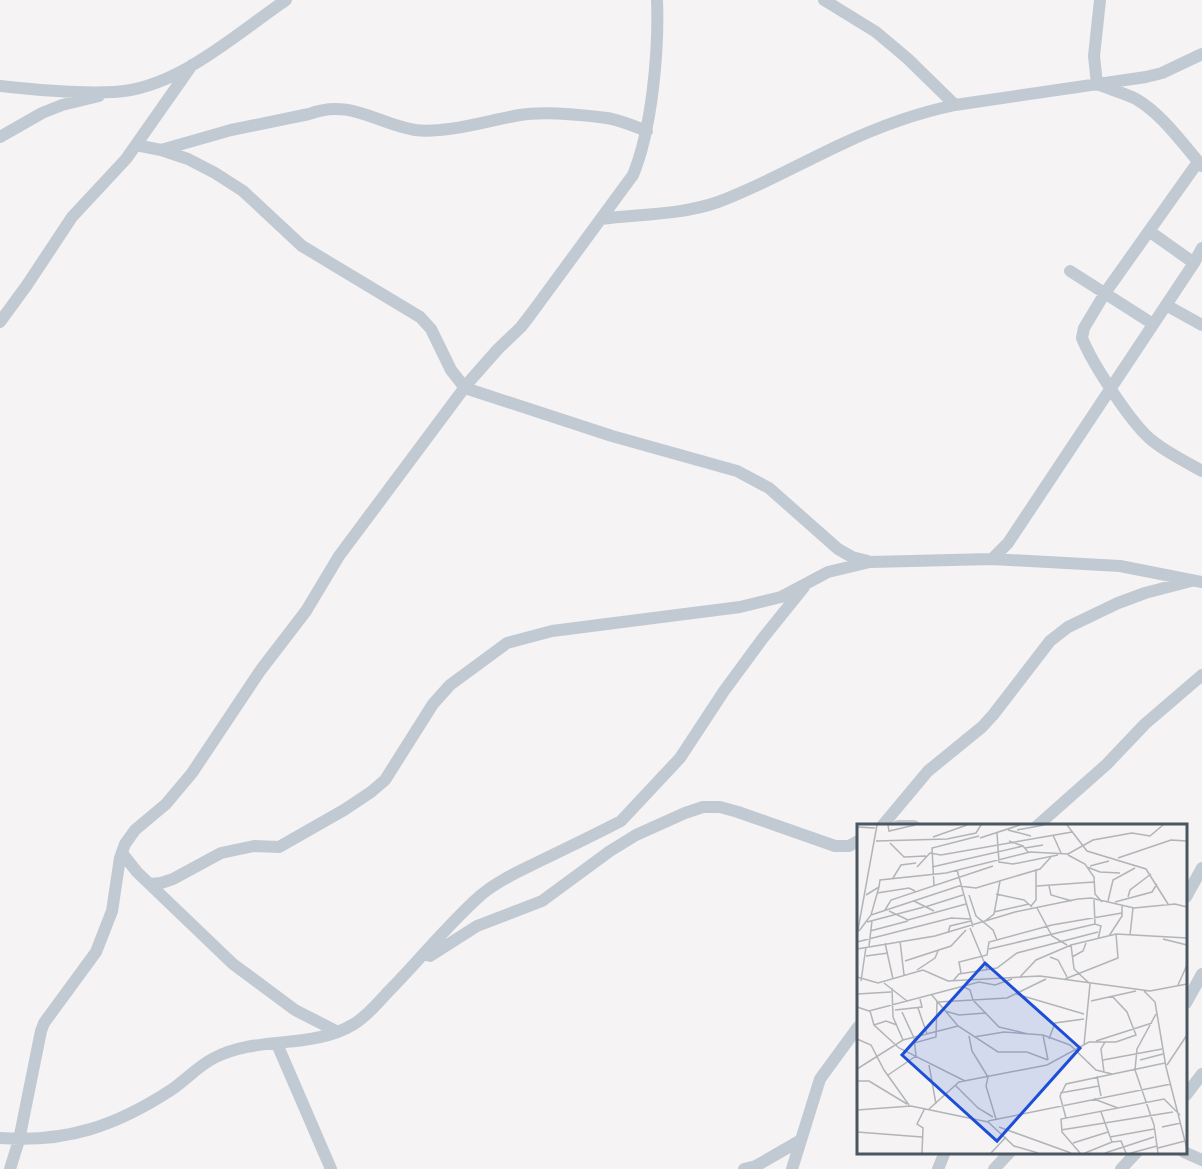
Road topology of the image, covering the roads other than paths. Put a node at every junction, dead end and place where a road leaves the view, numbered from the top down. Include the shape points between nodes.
1 (285, 0) edge
2 (657, 0) edge
3 (824, 0) edge
4 (1100, 0) edge
5 (1202, 54) edge
6 (192, 65) junction
7 (1097, 84) junction
8 (0, 86) edge
9 (115, 92) junction
10 (955, 105) junction
11 (647, 130) junction
12 (0, 137) edge
13 (136, 145) junction
14 (161, 150) junction
15 (1200, 164) edge
16 (601, 219) junction
17 (1149, 231) junction
18 (1202, 248) edge
19 (1194, 263) junction
20 (1070, 272) dead end
21 (1105, 293) junction
22 (1166, 305) junction
23 (0, 322) edge
24 (1153, 324) junction
25 (1202, 326) edge
26 (465, 388) junction
27 (1111, 388) junction
28 (1202, 471) edge
29 (992, 558) junction
30 (870, 562) junction
31 (810, 580) junction
32 (1199, 581) edge
33 (1202, 675) edge
34 (883, 824) edge
35 (1038, 824) edge
36 (857, 842) edge
37 (122, 853) junction
38 (1202, 867) edge
39 (1187, 872) edge
40 (150, 884) junction
41 (1187, 893) edge
42 (414, 967) junction
43 (1202, 974) edge
44 (1187, 1000) edge
45 (857, 1028) edge
46 (338, 1032) junction
47 (277, 1044) junction
48 (1202, 1074) edge
49 (1187, 1093) edge
50 (0, 1138) edge
51 (20, 1140) junction
52 (801, 1140) junction
53 (1187, 1153) edge
54 (944, 1154) edge
55 (1008, 1154) edge
56 (1135, 1154) edge
57 (1202, 1160) edge
58 (995, 1168) edge
59 (10, 1169) edge
60 (330, 1169) edge
61 (744, 1169) edge
62 (792, 1169) edge
63 (938, 1169) edge
64 (1121, 1169) edge

1 - 6 street
2 - 11 street
3 - 10 street via 876,32
4 - 7 street via 1094,56
5 - 7 street via 1162,73
6 - 9 street via 149,84
6 - 13 street
7 - 10 street
7 - 15 street via 1136,99 1160,118
8 - 9 street
9 - 12 street via 62,105
10 - 16 street via 930,110 844,143 717,202 657,214
11 - 14 street via 609,119 534,114 450,129 417,130 342,109 319,110
11 - 16 street via 633,175
13 - 14 street
13 - 23 street via 114,174 81,205
14 - 26 street via 188,159 243,191 302,246 420,317 431,328 451,370
15 - 17 street
16 - 26 street via 526,321
17 - 19 street
17 - 21 street
18 - 19 street
19 - 22 street
20 - 21 street
21 - 24 street
21 - 27 street via 1083,328 1082,338
22 - 24 street
22 - 25 street
24 - 27 street
26 - 30 street via 612,436 737,471 769,488 838,549
26 - 37 street via 339,556 192,773 171,799 135,830
27 - 28 street via 1152,441
27 - 29 street via 1008,543
29 - 30 street
29 - 32 street via 1119,566
30 - 31 street
31 - 40 street via 782,597 740,608 552,631 507,643 450,685 433,704 385,780 371,792 279,847 254,846 221,853 173,879
31 - 42 street via 724,691 680,758 633,810 621,821 502,880 465,910
32 - 34 street via 1118,603 1050,640 993,715 928,771
33 - 35 street
36 - 42 street via 835,846 738,812 703,807 636,835 542,901 477,926
37 - 40 street
37 - 51 street via 112,910 96,952 41,1031
38 - 39 street
38 - 41 street
40 - 46 street via 264,989
42 - 46 street via 367,1014
43 - 44 street
45 - 52 street via 820,1079
46 - 47 street
47 - 51 street via 218,1056 172,1090 111,1123 54,1138
47 - 60 street
48 - 49 street
50 - 51 street
51 - 59 street
52 - 61 street
52 - 62 street
53 - 57 street
54 - 63 street
55 - 58 street
56 - 64 street

